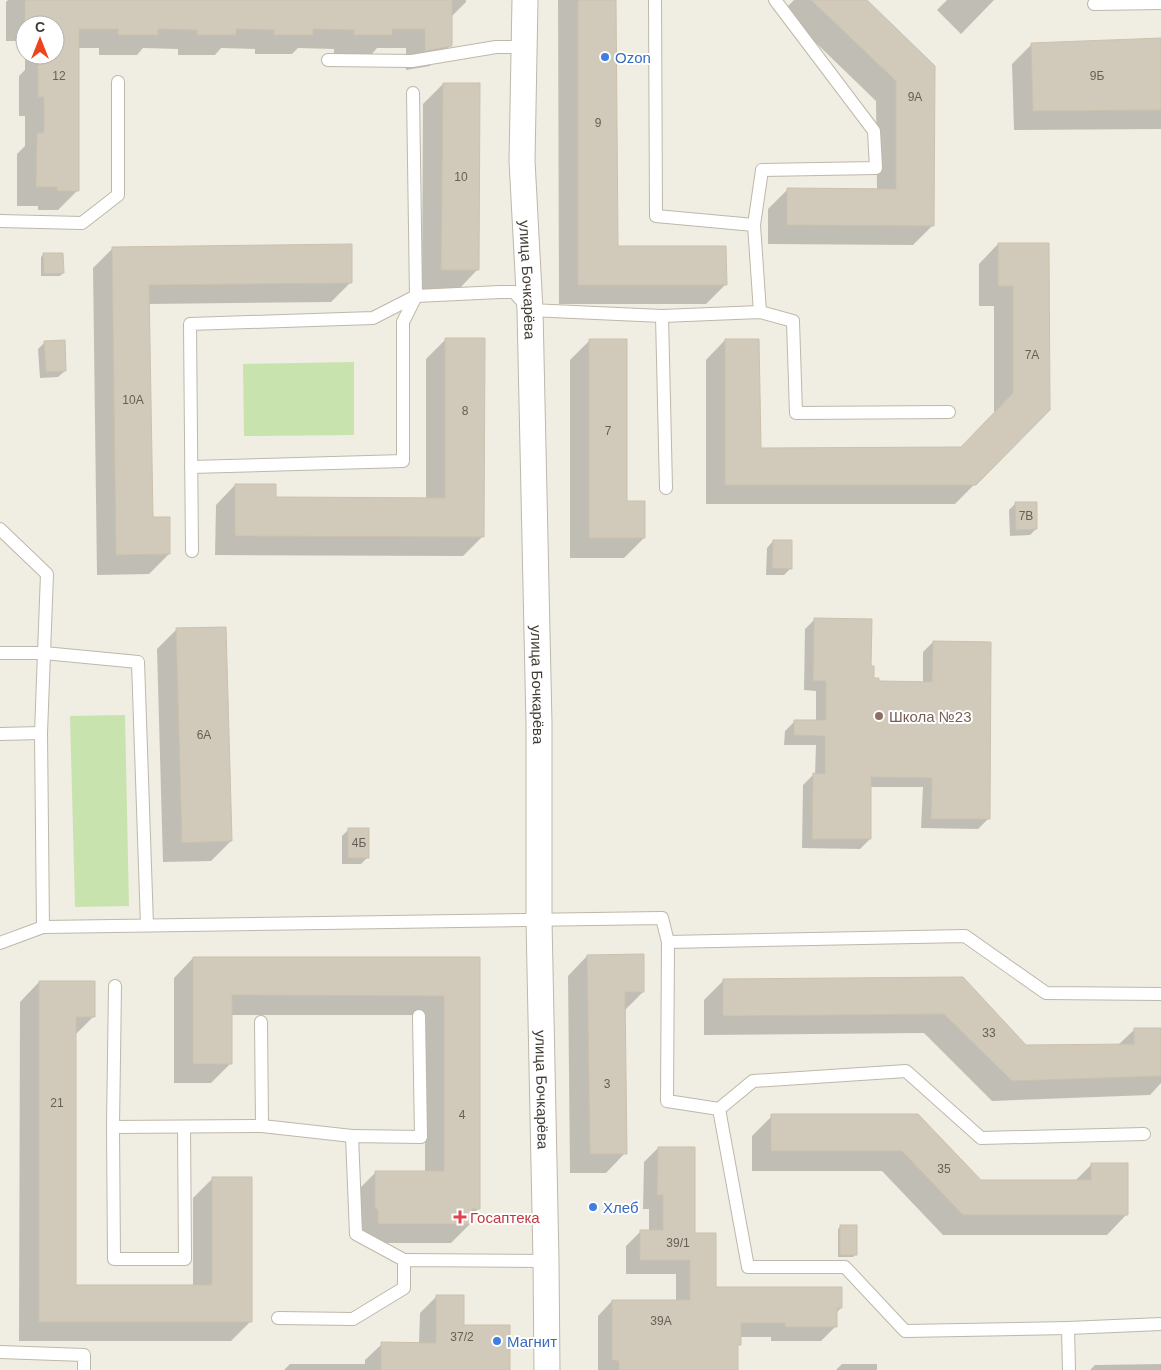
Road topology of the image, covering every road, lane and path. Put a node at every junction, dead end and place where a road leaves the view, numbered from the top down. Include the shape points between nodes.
1 (525, 0) edge
2 (655, 0) edge
3 (775, 0) edge
4 (1161, 3) edge
5 (1094, 4) dead end
6 (525, 47) junction
7 (328, 60) dead end
8 (118, 82) dead end
9 (413, 93) dead end
10 (0, 221) edge
11 (754, 225) junction
12 (416, 296) junction
13 (530, 310) junction
14 (760, 312) junction
15 (662, 316) junction
16 (949, 412) dead end
17 (191, 467) junction
18 (666, 488) dead end
19 (0, 529) edge
20 (192, 551) dead end
21 (0, 653) edge
22 (44, 653) junction
23 (41, 733) junction
24 (0, 734) edge
25 (540, 920) junction
26 (147, 924) junction
27 (43, 927) junction
28 (668, 942) junction
29 (0, 944) edge
30 (115, 986) dead end
31 (1161, 994) edge
32 (419, 1016) dead end
33 (261, 1022) dead end
34 (719, 1109) junction
35 (262, 1126) junction
36 (113, 1128) junction
37 (184, 1128) junction
38 (1144, 1134) dead end
39 (352, 1136) junction
40 (404, 1260) junction
41 (546, 1261) junction
42 (278, 1318) dead end
43 (1161, 1324) edge
44 (1068, 1328) junction
45 (0, 1352) edge
46 (84, 1370) edge
47 (547, 1370) edge
48 (1069, 1370) edge

1 - 6 street, улица Бочкарёва
2 - 11 lane via 656,216
3 - 11 lane via 874,131 876,168 762,170
4 - 5 lane
6 - 7 lane via 496,47 412,61
6 - 13 street, улица Бочкарёва via 522,161
8 - 10 lane via 118,195 82,223
9 - 12 lane
11 - 14 lane
12 - 13 lane via 514,292
12 - 17 lane via 373,318 190,324
12 - 17 lane via 402,322 403,461
13 - 15 lane
13 - 25 street, улица Бочкарёва
14 - 15 lane
14 - 16 lane via 793,321 796,412
15 - 18 lane
17 - 20 lane
19 - 22 lane via 47,574
21 - 22 lane
22 - 23 lane
22 - 26 lane via 138,662
23 - 24 lane
23 - 27 lane
25 - 26 lane
25 - 28 lane via 662,918
25 - 41 street, улица Бочкарёва
26 - 27 lane
27 - 29 lane
28 - 31 lane via 964,936 1046,993
28 - 34 lane via 667,1101
30 - 36 lane
32 - 39 lane via 421,1137
33 - 35 lane
34 - 38 lane via 753,1081 906,1071 981,1138
34 - 44 lane via 748,1267 845,1267 905,1331
35 - 37 lane
35 - 39 lane
36 - 37 lane
36 - 37 lane via 114,1259 185,1259
39 - 40 lane via 356,1234
40 - 41 lane
40 - 42 lane via 404,1288 353,1319
41 - 47 street, улица Бочкарёва
43 - 44 lane
44 - 48 lane
45 - 46 lane via 84,1355

